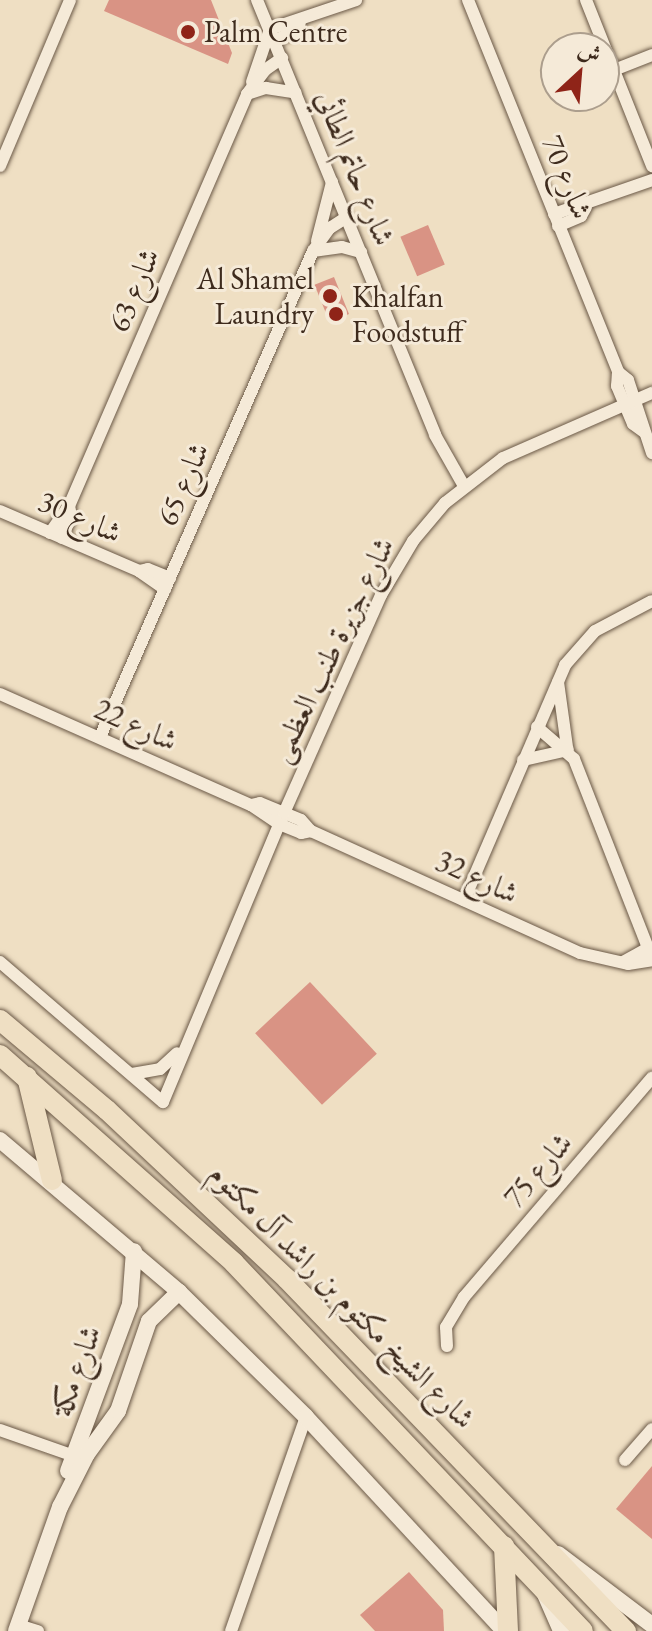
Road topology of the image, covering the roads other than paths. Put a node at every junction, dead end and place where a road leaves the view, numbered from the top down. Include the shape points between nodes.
1 (70, 0) edge
2 (257, 0) edge
3 (356, 0) edge
4 (468, 0) edge
5 (586, 0) edge
6 (599, 32) edge
7 (272, 35) junction
8 (652, 55) edge
9 (282, 58) junction
10 (620, 68) edge
11 (620, 85) edge
12 (249, 90) junction
13 (296, 93) junction
14 (0, 166) edge
15 (652, 166) edge
16 (652, 180) edge
17 (332, 182) junction
18 (347, 217) junction
19 (556, 220) junction
20 (315, 248) junction
21 (361, 252) junction
22 (652, 393) edge
23 (630, 402) junction
24 (652, 453) edge
25 (464, 486) junction
26 (0, 511) edge
27 (56, 535) junction
28 (167, 583) junction
29 (649, 604) edge
30 (558, 679) junction
31 (0, 694) edge
32 (537, 727) junction
33 (100, 737) junction
34 (568, 750) junction
35 (523, 760) junction
36 (281, 818) junction
37 (464, 900) junction
38 (651, 955) edge
39 (0, 962) edge
40 (0, 1020) edge
41 (184, 1044) junction
42 (0, 1055) edge
43 (132, 1074) junction
44 (27, 1077) junction
45 (652, 1078) edge
46 (0, 1140) edge
47 (52, 1180) junction
48 (134, 1251) junction
49 (179, 1292) junction
50 (447, 1346) dead end
51 (306, 1417) junction
52 (652, 1429) edge
53 (0, 1430) edge
54 (79, 1458) junction
55 (625, 1460) dead end
56 (504, 1546) junction
57 (551, 1550) junction
58 (543, 1587) junction
59 (652, 1625) edge
60 (233, 1626) edge
61 (17, 1628) edge
62 (38, 1631) edge
63 (245, 1631) edge
64 (506, 1631) edge
65 (561, 1631) edge
66 (583, 1631) edge
67 (626, 1631) edge

1 - 14 street
2 - 7 street, شارع حاتم الطائي
3 - 7 street
4 - 19 street, شارع 70
5 - 6 street
7 - 9 street, شارع حاتم الطائي
7 - 12 street, شارع 63
8 - 10 street
9 - 12 street, شارع 63
9 - 13 street, شارع حاتم الطائي
11 - 15 street
12 - 13 street
12 - 27 street, شارع 63
13 - 17 street, شارع حاتم الطائي
16 - 19 street
17 - 18 street, شارع حاتم الطائي
17 - 20 street, شارع 65
18 - 20 street, شارع 65
18 - 21 street, شارع حاتم الطائي
19 - 23 street, شارع 70
20 - 21 street
20 - 28 street, شارع 65
21 - 25 street, شارع حاتم الطائي via 435,435
22 - 23 street, شارع جزيرة طنب العظمى
23 - 24 street, شارع 70 via 633,424 644,432
23 - 25 street, شارع جزيرة طنب العظمى via 527,445
25 - 36 street, شارع جزيرة طنب العظمى via 428,521 391,576
26 - 27 street, شارع 30
27 - 28 street, شارع 30 via 139,571 148,569
28 - 33 street, شارع 65
29 - 30 street via 595,631
30 - 32 street
30 - 34 street
31 - 33 street, شارع 22
32 - 34 street
32 - 35 street
33 - 36 street, شارع 22
34 - 35 street
34 - 38 street
35 - 37 street
36 - 37 street, شارع 32 via 301,833 311,831
36 - 41 street, شارع جزيرة طنب العظمى
37 - 38 street, شارع 32 via 580,953 623,962
39 - 43 street
40 - 57 main road, شارع الشيخ مكتوم بن راشد آل مكتوم via 193,1187
41 - 43 street, شارع جزيرة طنب العظمى via 160,1069
41 - 43 street, شارع جزيرة طنب العظمى via 163,1102
42 - 44 main road, شارع الشيخ مكتوم بن راشد آل مكتوم
44 - 47 main road
44 - 56 main road, شارع الشيخ مكتوم بن راشد آل مكتوم via 234,1263
45 - 50 street, شارع 75 via 464,1297 446,1327
46 - 47 street
47 - 48 street
48 - 49 street
48 - 54 street, شارع مكة via 130,1304
49 - 51 street
49 - 54 street, شارع مكة via 149,1321 118,1411
51 - 60 street
51 - 64 street
52 - 55 street
53 - 54 street
54 - 61 street, شارع مكة
56 - 58 main road, شارع الشيخ مكتوم بن راشد آل مكتوم
56 - 64 main road
57 - 59 street via 609,1588
57 - 67 main road, شارع الشيخ مكتوم بن راشد آل مكتوم
58 - 65 street
58 - 66 main road, شارع الشيخ مكتوم بن راشد آل مكتوم
60 - 63 street
61 - 62 street

